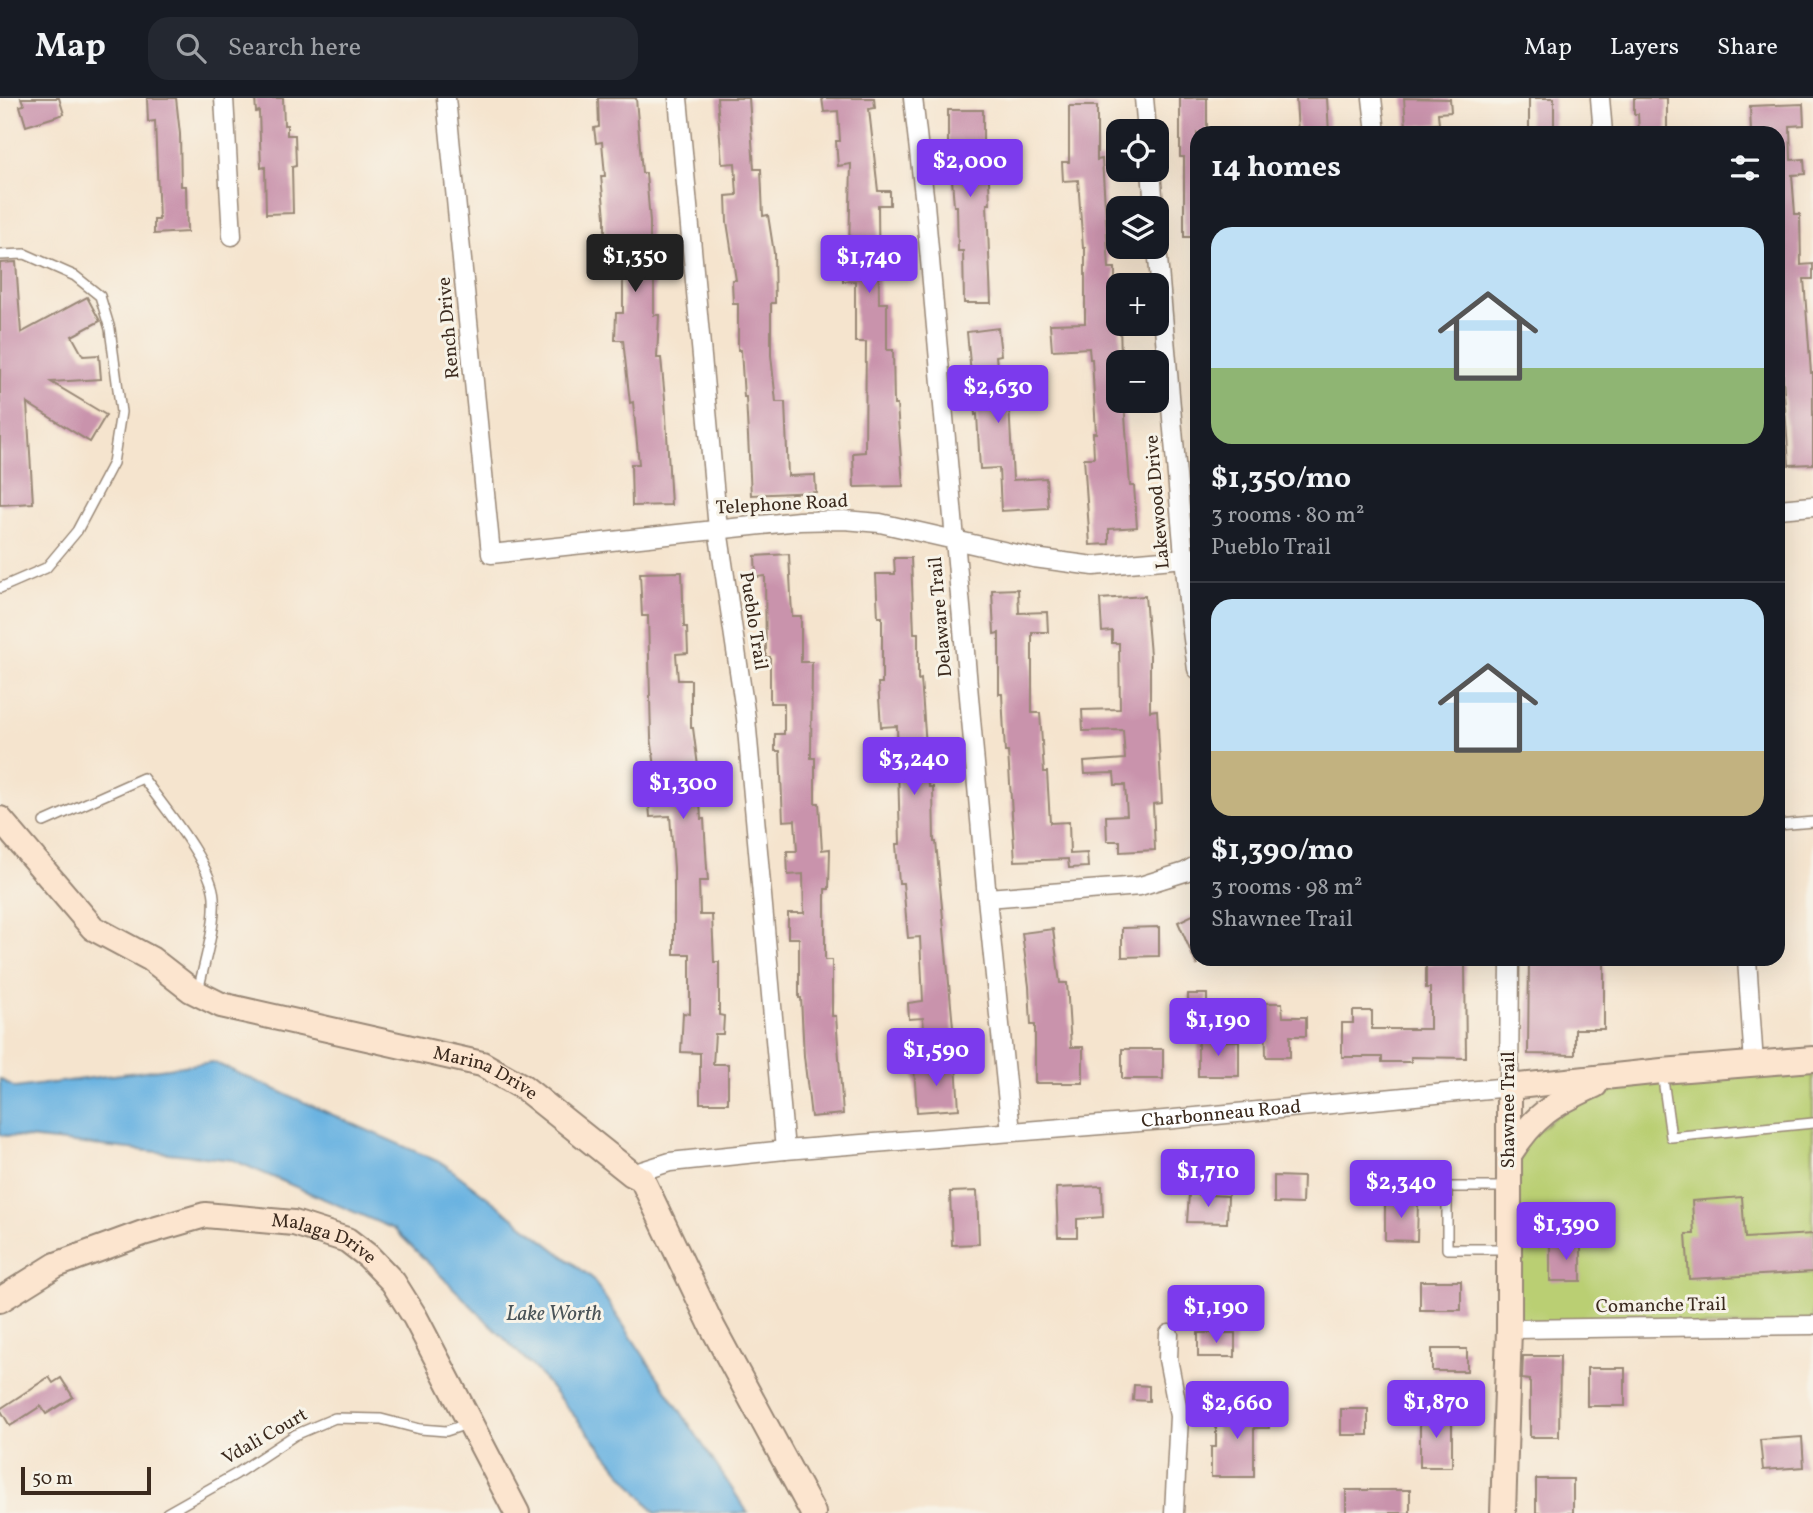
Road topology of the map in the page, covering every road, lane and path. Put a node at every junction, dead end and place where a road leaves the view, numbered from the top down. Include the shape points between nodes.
1 (224, 98) edge
2 (446, 98) edge
3 (678, 98) edge
4 (913, 98) edge
5 (1144, 98) edge
6 (1372, 98) edge
7 (1600, 98) edge
8 (1146, 119) edge
9 (1375, 126) edge
10 (1602, 126) edge
11 (232, 236) dead end
12 (0, 255) edge
13 (1158, 259) edge
14 (1813, 506) edge
15 (1785, 508) edge
16 (718, 529) junction
17 (955, 541) junction
18 (1190, 548) edge
19 (491, 554) joint
20 (1190, 557) edge
21 (0, 588) edge
22 (0, 819) edge
23 (44, 822) dead end
24 (1813, 822) edge
25 (1785, 824) edge
26 (1190, 869) edge
27 (987, 898) junction
28 (1510, 966) edge
29 (1747, 966) edge
30 (198, 994) junction
31 (1813, 1059) edge
32 (1754, 1064) junction
33 (1662, 1071) junction
34 (1618, 1075) junction
35 (1509, 1087) junction
36 (1813, 1123) edge
37 (1011, 1132) junction
38 (786, 1150) junction
39 (1509, 1156) junction
40 (632, 1174) junction
41 (1509, 1187) junction
42 (1509, 1248) junction
43 (0, 1300) edge
44 (1813, 1325) edge
45 (1509, 1329) junction
46 (1169, 1334) dead end
47 (468, 1423) junction
48 (167, 1513) edge
49 (517, 1513) edge
50 (813, 1513) edge
51 (1174, 1513) edge
52 (1503, 1513) edge

1 - 11 street
2 - 19 street, Rench Drive
3 - 16 street, Pueblo Trail
4 - 17 street, Delaware Trail
5 - 8 street
6 - 9 street
7 - 10 street
12 - 21 lane via 25,254 75,276 100,296 110,328 121,412 113,463 77,531 46,568
13 - 18 street, Lakewood Drive
14 - 15 street
16 - 17 street, Telephone Road via 844,520 880,523
16 - 19 street, Telephone Road
16 - 38 street, Pueblo Trail via 746,719
17 - 20 street, Telephone Road via 1094,566
17 - 27 street, Delaware Trail
22 - 30 street, Marina Drive via 93,928 151,959
23 - 30 lane via 143,778 205,864 214,895
24 - 25 lane
26 - 27 street via 1140,886
27 - 37 street, Delaware Trail
28 - 35 street, Shawnee Trail
29 - 32 street
30 - 40 street, Marina Drive via 221,1005 482,1064 523,1087
31 - 32 street, Charbonneau Road
32 - 33 street, Charbonneau Road
33 - 34 street, Charbonneau Road
33 - 36 lane via 1671,1138
34 - 35 street, Charbonneau Road
34 - 39 street via 1560,1101 1525,1129
35 - 37 street, Charbonneau Road
35 - 39 street, Shawnee Trail
37 - 38 street, Charbonneau Road
38 - 40 street, Charbonneau Road via 670,1161
39 - 41 street, Shawnee Trail
40 - 50 street, Marina Drive via 642,1179 713,1328
41 - 42 street, Shawnee Trail
41 - 42 lane via 1447,1187 1447,1249
42 - 45 street, Shawnee Trail
43 - 47 street, Malaga Drive via 56,1265 205,1216 294,1223 347,1240 393,1282 444,1369
44 - 45 street, Comanche Trail
45 - 52 street, Shawnee Trail
46 - 51 street via 1168,1359 1178,1416
47 - 48 lane, Vdali Court via 446,1431 381,1419 335,1418 295,1435
47 - 49 street, Malaga Drive

